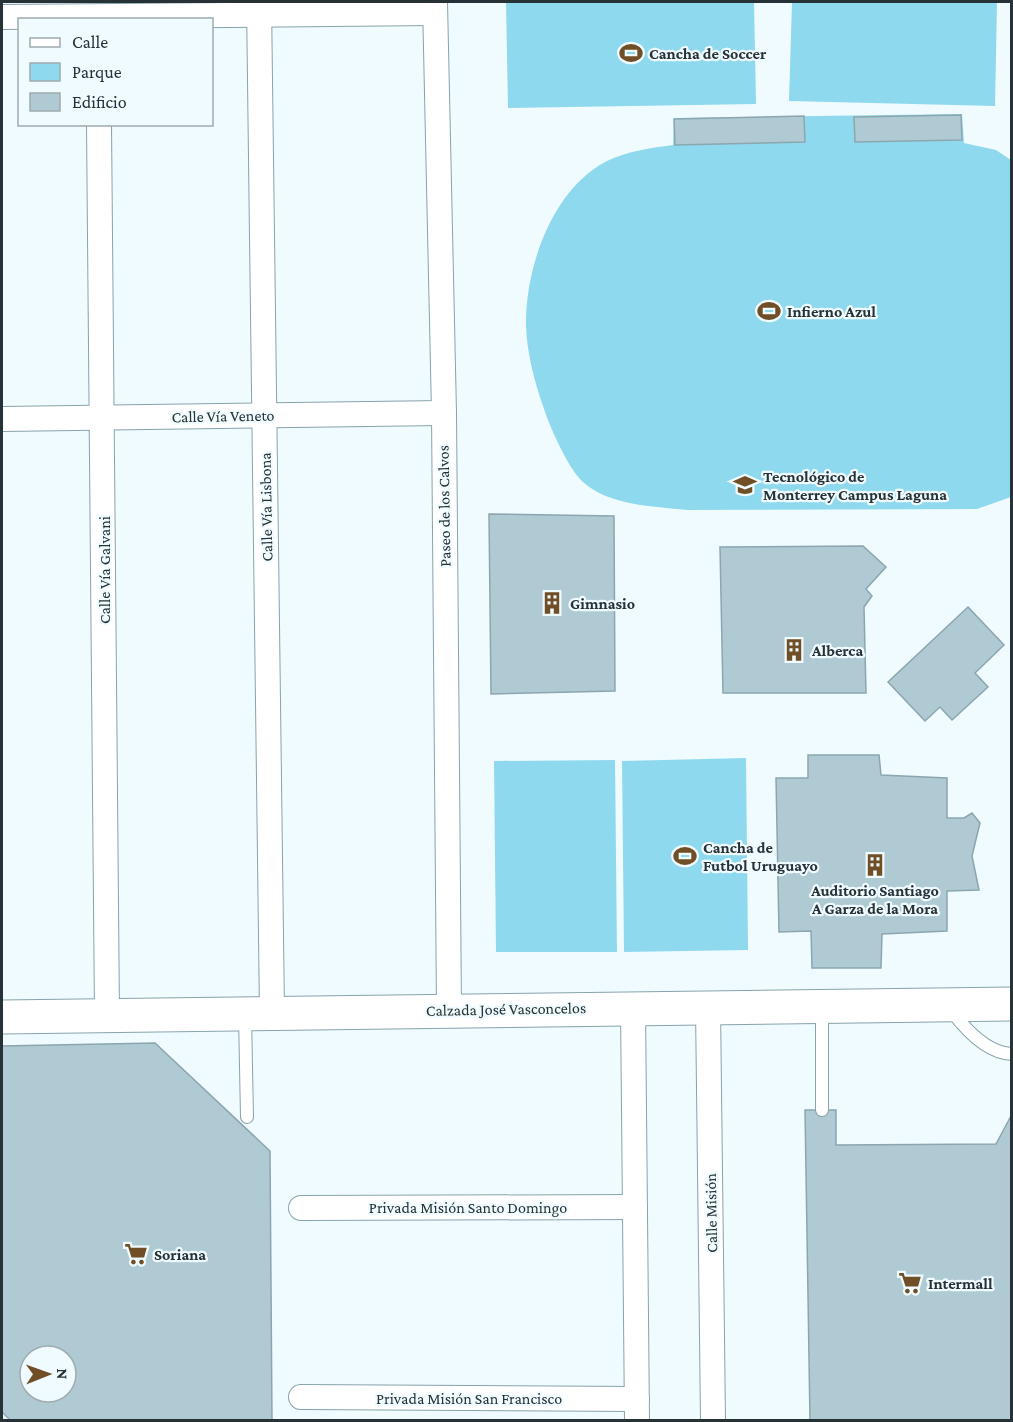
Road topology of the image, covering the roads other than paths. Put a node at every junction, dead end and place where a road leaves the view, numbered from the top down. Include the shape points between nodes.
1 (435, 7) edge
2 (260, 8) edge
3 (2, 17) edge
4 (98, 18) edge
5 (99, 126) edge
6 (444, 412) junction
7 (265, 415) junction
8 (103, 417) junction
9 (2, 419) edge
10 (1011, 1004) edge
11 (948, 1005) junction
12 (708, 1006) junction
13 (822, 1006) junction
14 (633, 1007) junction
15 (449, 1010) junction
16 (259, 1013) junction
17 (107, 1016) junction
18 (2, 1017) edge
19 (1011, 1054) edge
20 (822, 1110) dead end
21 (247, 1117) dead end
22 (635, 1207) junction
23 (301, 1208) dead end
24 (301, 1397) dead end
25 (637, 1410) edge
26 (713, 1420) edge

1 - 2 street
1 - 6 street, Paseo de los Calvos
2 - 4 street
2 - 7 street, Calle Vía Lisbona
3 - 4 street
5 - 8 street, Calle Vía Galvani
6 - 7 street, Calle Vía Veneto
6 - 15 street, Paseo de los Calvos
7 - 8 street, Calle Vía Veneto
7 - 16 street, Calle Vía Lisbona
8 - 9 street, Calle Vía Veneto
8 - 17 street, Calle Vía Galvani
10 - 11 main road, Calzada José Vasconcelos
11 - 13 main road, Calzada José Vasconcelos
11 - 19 lane via 983,1042
12 - 13 main road, Calzada José Vasconcelos
12 - 14 main road, Calzada José Vasconcelos
12 - 26 street, Calle Misión
13 - 20 lane
14 - 15 main road, Calzada José Vasconcelos
14 - 22 street
15 - 16 main road, Calzada José Vasconcelos
16 - 17 main road, Calzada José Vasconcelos
16 - 21 lane
17 - 18 main road, Calzada José Vasconcelos
22 - 23 street, Privada Misión Santo Domingo
22 - 25 street
24 - 25 street, Privada Misión San Francisco

